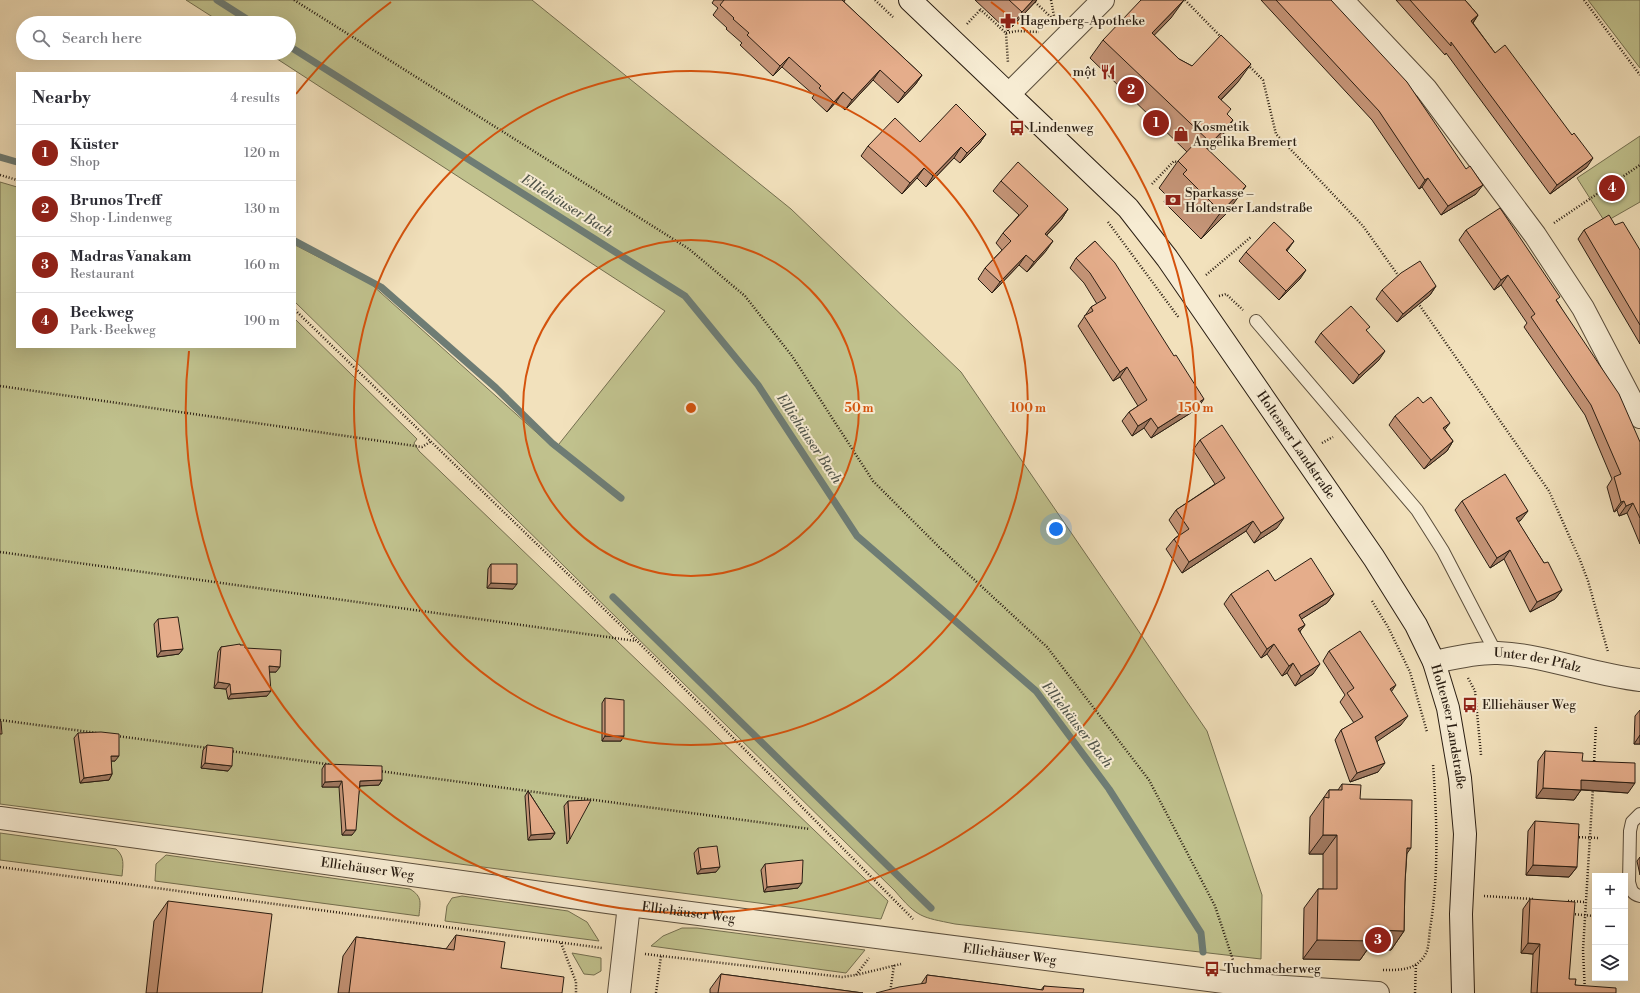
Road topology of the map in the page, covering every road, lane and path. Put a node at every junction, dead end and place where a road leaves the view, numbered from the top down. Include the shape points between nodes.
1 (294, 0) edge
2 (875, 0) edge
3 (910, 0) edge
4 (1051, 0) edge
5 (1104, 0) edge
6 (1185, 0) edge
7 (1342, 0) edge
8 (1584, 0) edge
9 (970, 20) dead end
10 (898, 21) dead end
11 (1055, 21) dead end
12 (1227, 43) edge
13 (1247, 64) edge
14 (1008, 67) dead end
15 (1640, 75) edge
16 (1009, 94) junction
17 (1185, 164) edge
18 (1640, 165) edge
19 (0, 175) edge
20 (16, 180) edge
21 (1152, 184) dead end
22 (1107, 221) dead end
23 (1535, 235) junction
24 (1251, 237) dead end
25 (1212, 270) dead end
26 (1404, 284) edge
27 (1413, 296) edge
28 (1198, 303) junction
29 (296, 311) edge
30 (1256, 321) joint
31 (1182, 323) dead end
32 (0, 386) edge
33 (1640, 417) edge
34 (1333, 437) dead end
35 (1325, 441) dead end
36 (430, 442) junction
37 (0, 552) edge
38 (1372, 600) dead end
39 (637, 641) junction
40 (1496, 653) junction
41 (1434, 662) junction
42 (1614, 678) junction
43 (1640, 680) edge
44 (0, 720) edge
45 (1596, 725) dead end
46 (102, 734) edge
47 (110, 735) edge
48 (1429, 737) dead end
49 (212, 748) edge
50 (228, 750) edge
51 (1433, 758) dead end
52 (338, 765) edge
53 (378, 771) edge
54 (1594, 771) edge
55 (1593, 783) edge
56 (1640, 814) edge
57 (0, 818) edge
58 (810, 829) dead end
59 (1572, 836) edge
60 (1590, 837) junction
61 (1599, 838) dead end
62 (0, 867) edge
63 (1479, 896) dead end
64 (1640, 896) edge
65 (1540, 899) edge
66 (1563, 901) edge
67 (1586, 902) junction
68 (629, 905) junction
69 (1568, 914) edge
70 (1585, 915) junction
71 (1592, 916) edge
72 (915, 920) dead end
73 (561, 943) junction
74 (624, 951) junction
75 (662, 956) junction
76 (1234, 965) dead end
77 (894, 966) dead end
78 (856, 975) dead end
79 (1255, 989) edge
80 (576, 993) edge
81 (619, 993) edge
82 (656, 993) edge
83 (890, 993) edge
84 (1378, 993) edge
85 (1415, 993) edge
86 (1463, 993) edge
87 (1585, 993) edge

1 - 76 path via 689,249 746,296 792,356 873,481 939,547 1047,647 1149,780 1215,906
2 - 10 path
3 - 16 street, Holtenser Landstraße
4 - 11 path
5 - 16 street
6 - 12 path
7 - 23 street via 1426,89
8 - 15 path
9 - 14 path via 981,8 1006,33
13 - 26 path via 1263,80 1276,134 1362,226
16 - 28 street, Holtenser Landstraße via 1128,208
17 - 21 path via 1174,162
18 - 23 path
19 - 20 path
22 - 31 path
23 - 33 street via 1583,308
24 - 25 path
27 - 42 path via 1549,491 1588,581
28 - 30 path via 1226,294
28 - 41 street, Holtenser Landstraße via 1374,558 1416,625
29 - 36 path
30 - 40 lane via 1417,510 1443,550
32 - 36 path via 422,447
34 - 35 path
36 - 39 path
37 - 39 path
38 - 48 path via 1410,672
39 - 72 path
40 - 41 street, Unter der Pfalz
40 - 42 street, Unter der Pfalz via 1526,655
41 - 86 street, Holtenser Landstraße via 1448,708 1460,778 1465,834 1461,914
42 - 43 street, Unter der Pfalz
44 - 46 path
45 - 54 path
47 - 49 path
50 - 52 path
51 - 85 path via 1436,861 1426,953 1416,964
53 - 58 path
55 - 60 path
56 - 64 lane via 1632,822 1630,831 1629,882 1631,890
57 - 68 street, Elliehäuser Weg
59 - 60 path
60 - 61 path
60 - 67 path
62 - 73 path
63 - 65 path
66 - 67 path
67 - 70 path
68 - 74 street
68 - 79 street, Elliehäuser Weg
69 - 70 path
70 - 71 path
70 - 87 path
73 - 74 path
73 - 80 path via 576,982
74 - 75 path
74 - 81 street
75 - 78 path via 842,977
75 - 82 path
77 - 83 path
79 - 84 street, Elliehäuser Weg

